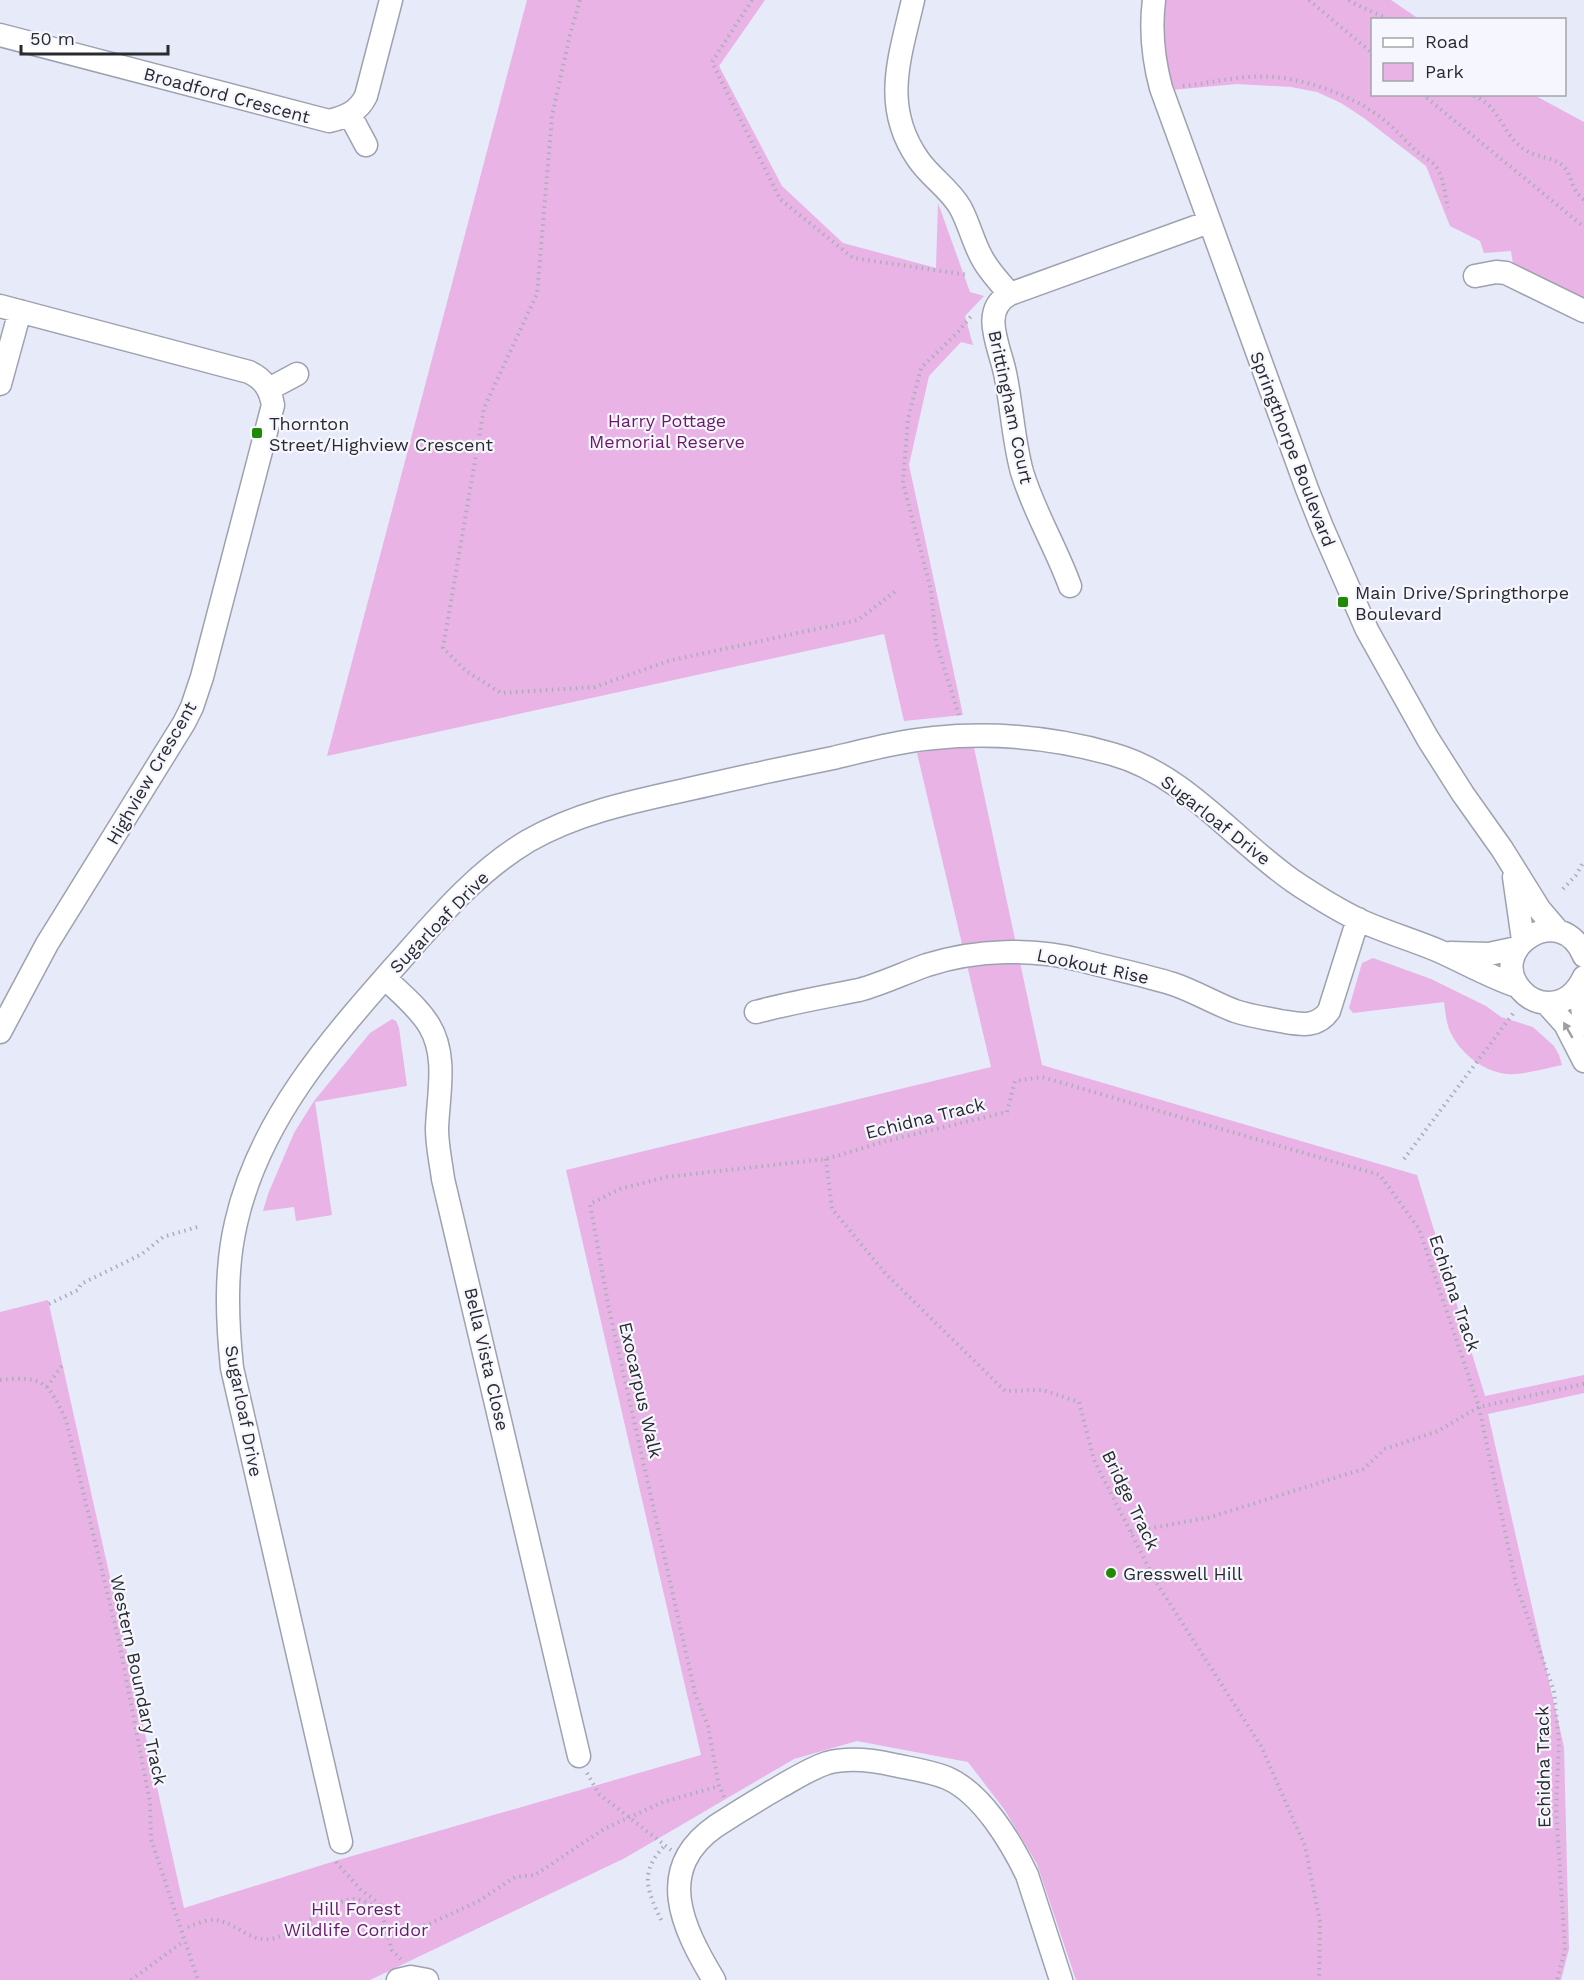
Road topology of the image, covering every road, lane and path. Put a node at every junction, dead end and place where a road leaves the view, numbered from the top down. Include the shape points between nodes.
1 (391, 0) edge
2 (580, 0) edge
3 (752, 0) edge
4 (913, 0) edge
5 (1154, 0) edge
6 (1309, 0) edge
7 (1349, 0) edge
8 (1385, 18) edge
9 (0, 35) edge
10 (1371, 52) edge
11 (1183, 86) dead end
12 (1424, 96) edge
13 (1472, 96) edge
14 (350, 115) junction
15 (366, 145) dead end
16 (1584, 200) edge
17 (1448, 208) dead end
18 (1209, 222) junction
19 (1584, 227) edge
20 (1475, 276) dead end
21 (1004, 287) junction
22 (10, 309) edge
23 (1584, 311) edge
24 (973, 315) dead end
25 (297, 374) dead end
26 (0, 384) edge
27 (269, 389) junction
28 (1070, 586) dead end
29 (897, 590) dead end
30 (966, 736) junction
31 (1584, 861) edge
32 (1512, 867) junction
33 (1563, 889) dead end
34 (1358, 919) junction
35 (1576, 943) edge
36 (1520, 944) junction
37 (1440, 952) junction
38 (385, 978) junction
39 (1582, 981) edge
40 (1530, 995) junction
41 (756, 1012) dead end
42 (1584, 1025) edge
43 (0, 1032) edge
44 (1584, 1061) edge
45 (1404, 1158) dead end
46 (826, 1159) junction
47 (201, 1226) dead end
48 (49, 1304) dead end
49 (63, 1365) dead end
50 (0, 1380) edge
51 (1584, 1384) edge
52 (47, 1387) junction
53 (1479, 1407) junction
54 (1131, 1532) junction
55 (579, 1756) joint
56 (719, 1786) junction
57 (734, 1814) junction
58 (630, 1817) junction
59 (341, 1842) joint
60 (684, 1860) junction
61 (381, 1908) junction
62 (188, 1927) dead end
63 (389, 1935) junction
64 (184, 1941) junction
65 (412, 1979) edge
66 (131, 1980) edge
67 (198, 1980) edge
68 (714, 1980) edge
69 (1061, 1980) edge
70 (1319, 1980) edge
71 (1557, 1980) edge

1 - 14 street via 366,96
2 - 29 path via 552,116 537,294 484,408 443,648 466,671 501,693 596,687 668,661 858,620
3 - 21 path via 712,62 780,199 853,258
4 - 21 street via 895,87 899,117 909,146 961,208 983,261
5 - 18 street, Springthorpe Boulevard via 1152,42 1159,80
6 - 10 path
7 - 8 path
9 - 14 street, Broadford Crescent via 318,119 329,121
11 - 17 path via 1235,77 1274,77 1354,100 1377,114 1435,165
12 - 19 path
13 - 16 path via 1487,104 1518,145 1562,165 1574,191
14 - 15 street
18 - 21 street
18 - 32 street, Springthorpe Boulevard via 1314,508 1367,630 1428,739
20 - 23 street via 1506,273
21 - 28 street, Brittingham Court via 992,316 1016,449 1030,495
22 - 26 street
22 - 27 street via 249,372
24 - 30 path via 921,368 908,419 903,483 931,590 936,642
25 - 27 street
27 - 43 street, Highview Crescent via 272,416 192,707 47,944
30 - 34 street, Sugarloaf Drive via 1039,740 1138,762 1198,802 1293,880
30 - 38 street, Sugarloaf Drive via 867,750 632,802 575,819 528,841 483,874 438,917
31 - 33 path
32 - 35 street, Springthorpe Boulevard via 1540,910
32 - 36 street, Springthorpe Boulevard
34 - 37 street, Sugarloaf Drive
34 - 41 street, Lookout Rise via 1329,1011 1313,1024 1251,1016 1174,984 1031,952 950,959 859,990
35 - 36 street, Sugarloaf Drive via 1546,930 1534,933
36 - 37 street, Sugarloaf Drive via 1489,954
36 - 40 street, Springthorpe Boulevard via 1512,967
37 - 40 street, Sugarloaf Drive
38 - 55 street, Bella Vista Close via 420,1012 437,1043 441,1074 437,1133 443,1179
38 - 59 street, Sugarloaf Drive via 309,1069 269,1133 236,1221 228,1281 229,1342 238,1398
39 - 40 street via 1566,999 1556,1003
39 - 42 street
44 -> 40 street via 1565,1024
40 - 45 path
46 - 53 path, Echidna Track via 1007,1112 1015,1081 1042,1077 1380,1175 1419,1229
46 - 54 path, Bridge Track via 832,1209 886,1274 974,1361 1005,1390 1044,1390 1079,1402 1094,1460
46 - 56 path, Exocarpus Walk via 666,1177 620,1190 590,1204 609,1309
47 - 48 path via 163,1237 142,1254
49 - 52 path
50 - 52 path via 38,1381
51 - 53 path
52 - 64 path, Western Boundary Track via 66,1420 119,1642 150,1802 150,1839
53 - 54 path via 1438,1431 1385,1449 1363,1468 1211,1517
53 - 71 path, Echidna Track via 1516,1584 1554,1691 1565,1950
54 - 70 path, Bridge Track via 1156,1582 1261,1746 1305,1846 1320,1922
55 - 58 path via 599,1794
56 - 57 path, Exocarpus Walk
56 - 58 path via 663,1802
57 - 60 street via 705,1833
57 - 69 street via 830,1762 875,1761 925,1770 949,1779 983,1807 1020,1862
58 - 60 path
58 - 63 path via 604,1829 535,1875 515,1877 477,1902 429,1924
59 - 61 path via 335,1861
60 - 68 street via 678,1882 680,1906
61 - 62 path via 356,1899 335,1905 273,1939 251,1937 231,1924 213,1919
61 - 63 path
63 - 65 path via 392,1950 405,1963
64 - 66 path
64 - 67 path, Western Boundary Track

